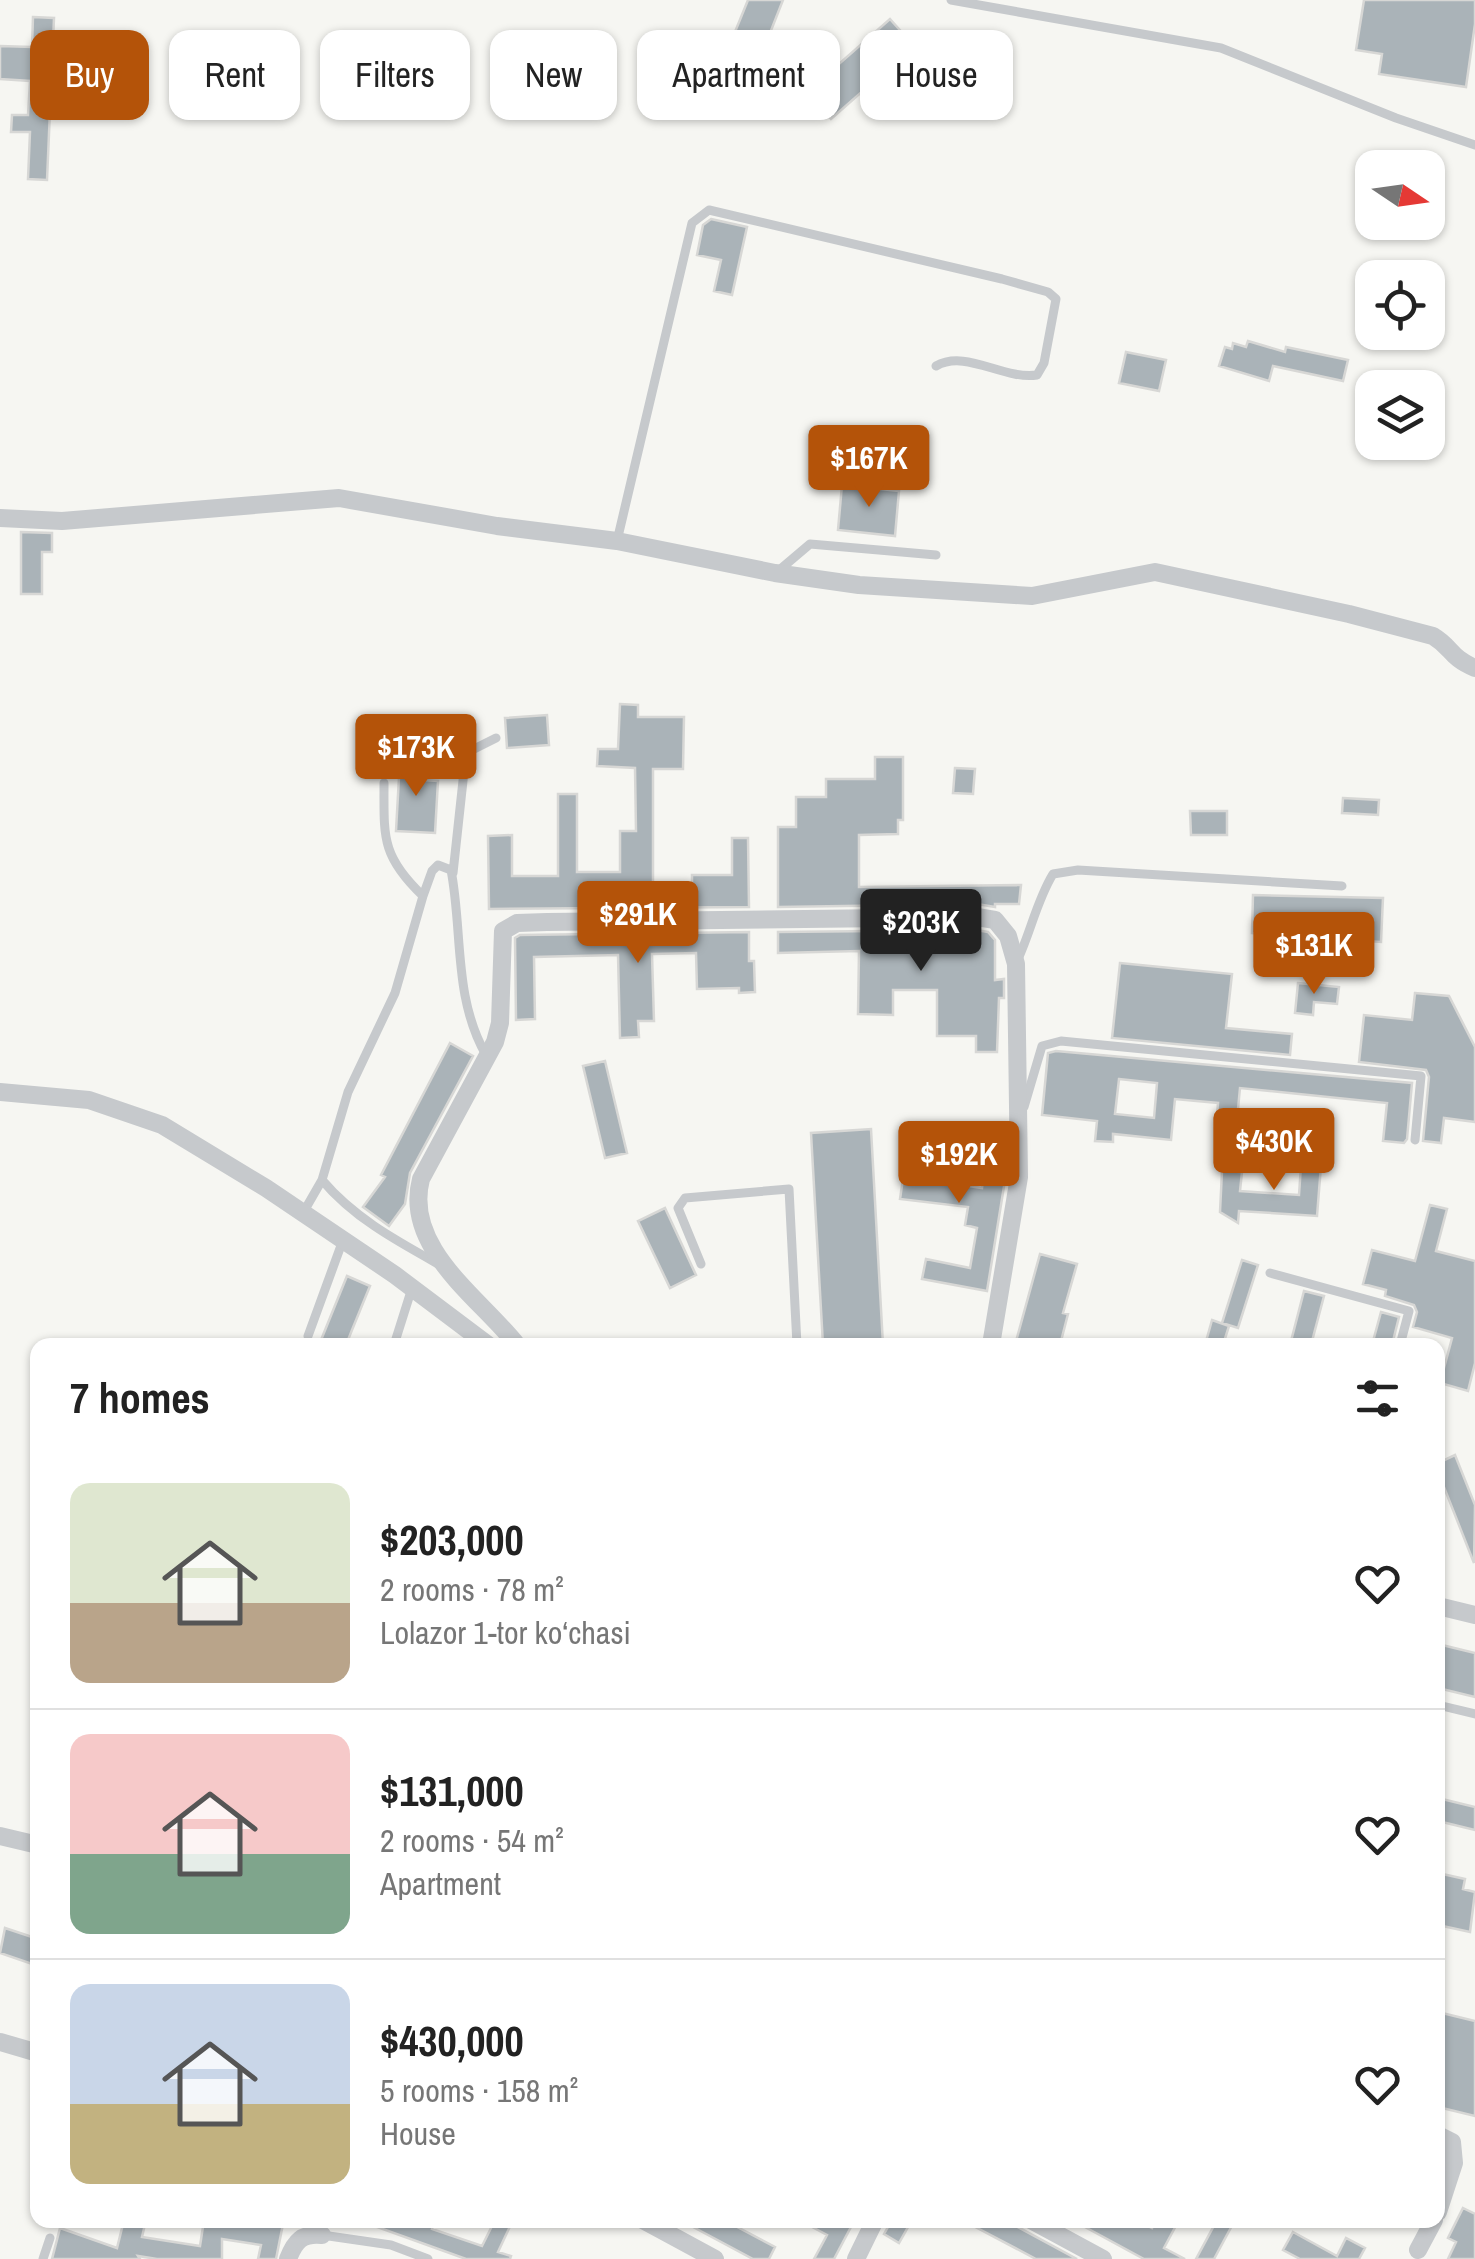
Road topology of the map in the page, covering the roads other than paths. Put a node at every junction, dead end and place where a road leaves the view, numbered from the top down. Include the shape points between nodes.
1 (951, 0) edge
2 (1475, 144) edge
3 (936, 366) dead end
4 (0, 518) edge
5 (616, 541) junction
6 (936, 555) dead end
7 (775, 573) junction
8 (1475, 668) edge
9 (496, 738) dead end
10 (384, 783) dead end
11 (453, 876) junction
12 (1342, 886) dead end
13 (422, 896) junction
14 (1016, 964) junction
15 (487, 1057) junction
16 (0, 1092) edge
17 (1019, 1130) junction
18 (1415, 1140) dead end
19 (322, 1180) junction
20 (302, 1213) junction
21 (343, 1240) junction
22 (702, 1264) dead end
23 (448, 1270) junction
24 (1270, 1273) dead end
25 (412, 1288) junction
26 (308, 1336) dead end
27 (396, 1338) edge
28 (479, 1338) edge
29 (511, 1338) edge
30 (798, 1338) edge
31 (993, 1338) edge
32 (1402, 1338) edge
33 (1445, 1608) edge
34 (1475, 1616) edge
35 (1445, 1707) edge
36 (1475, 1714) edge
37 (0, 1836) edge
38 (30, 1843) edge
39 (0, 2042) edge
40 (30, 2050) edge
41 (1445, 2138) edge
42 (1445, 2191) edge
43 (658, 2228) edge
44 (871, 2228) edge
45 (1046, 2228) edge
46 (1430, 2228) edge
47 (322, 2234) joint
48 (50, 2238) dead end
49 (1418, 2250) dead end
50 (42, 2259) edge
51 (288, 2259) edge
52 (428, 2259) edge
53 (715, 2259) edge
54 (856, 2259) edge
55 (1103, 2259) edge

1 - 2 lane via 1221,48
3 - 5 lane via 960,361 1037,375 1056,299 1002,279 709,210 692,223
4 - 5 street via 62,521 340,498
5 - 7 street
6 - 7 lane via 810,544
7 - 8 street via 1032,596 1154,572 1433,636
9 - 11 lane via 466,753
10 - 13 lane via 384,840
11 - 13 lane via 438,866
11 - 15 lane via 461,978 474,1034
12 - 14 lane via 1078,870 1053,874
13 - 19 lane via 395,994 348,1092
14 - 15 street via 1008,936 995,920 978,917 518,922 503,930 500,1023
14 - 17 street
15 - 23 street via 416,1200 424,1230
16 - 20 street via 89,1100 162,1126
17 - 18 lane via 1042,1046 1061,1041 1421,1076
17 - 31 street via 1019,1177
19 - 20 lane
19 - 23 lane via 383,1233
20 - 21 street
21 - 25 street
21 - 26 lane
22 - 30 lane via 678,1208 685,1198 789,1189
23 - 29 street
24 - 32 lane via 1409,1310
25 - 27 lane
25 - 28 street
33 - 34 street
35 - 36 lane
37 - 38 street
39 - 40 street
41 - 42 street via 1452,2142 1454,2163
43 - 53 street
44 - 54 street
45 - 55 street
46 - 49 street
47 - 51 street via 297,2240
47 - 52 lane via 391,2244
48 - 50 lane

